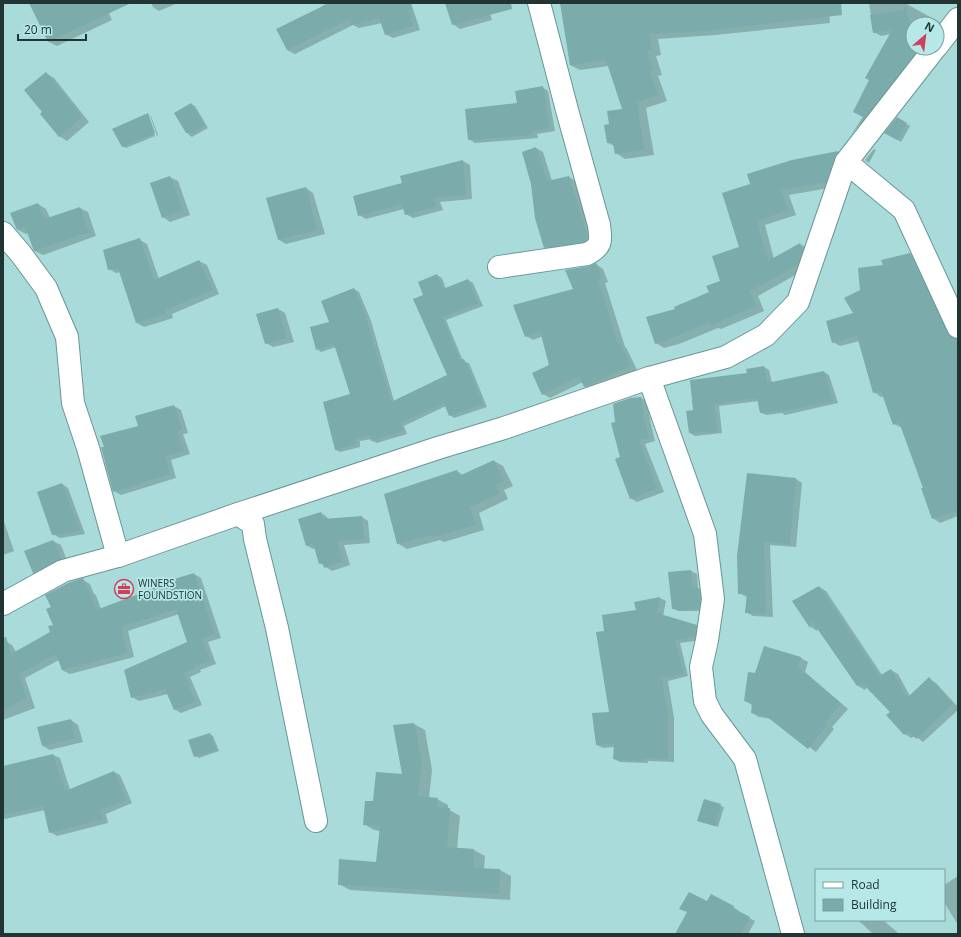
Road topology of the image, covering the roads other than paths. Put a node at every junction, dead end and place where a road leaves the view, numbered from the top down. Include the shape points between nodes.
1 (539, 3) edge
2 (958, 19) edge
3 (945, 36) edge
4 (929, 56) edge
5 (846, 162) junction
6 (3, 233) edge
7 (499, 267) dead end
8 (958, 327) edge
9 (649, 378) junction
10 (238, 514) junction
11 (118, 556) junction
12 (3, 604) edge
13 (316, 822) dead end
14 (793, 934) edge

1 - 7 street via 600,225 601,239 597,249 587,254
2 - 3 street
4 - 5 street
5 - 8 street via 904,210
5 - 9 street via 798,302 766,335 726,357
6 - 11 street via 46,288 67,336 73,403
9 - 10 street
9 - 14 street via 705,534 713,599 701,667 705,700 712,716 745,759
10 - 11 street
10 - 13 street via 253,524 254,539 277,628
11 - 12 street via 63,571

